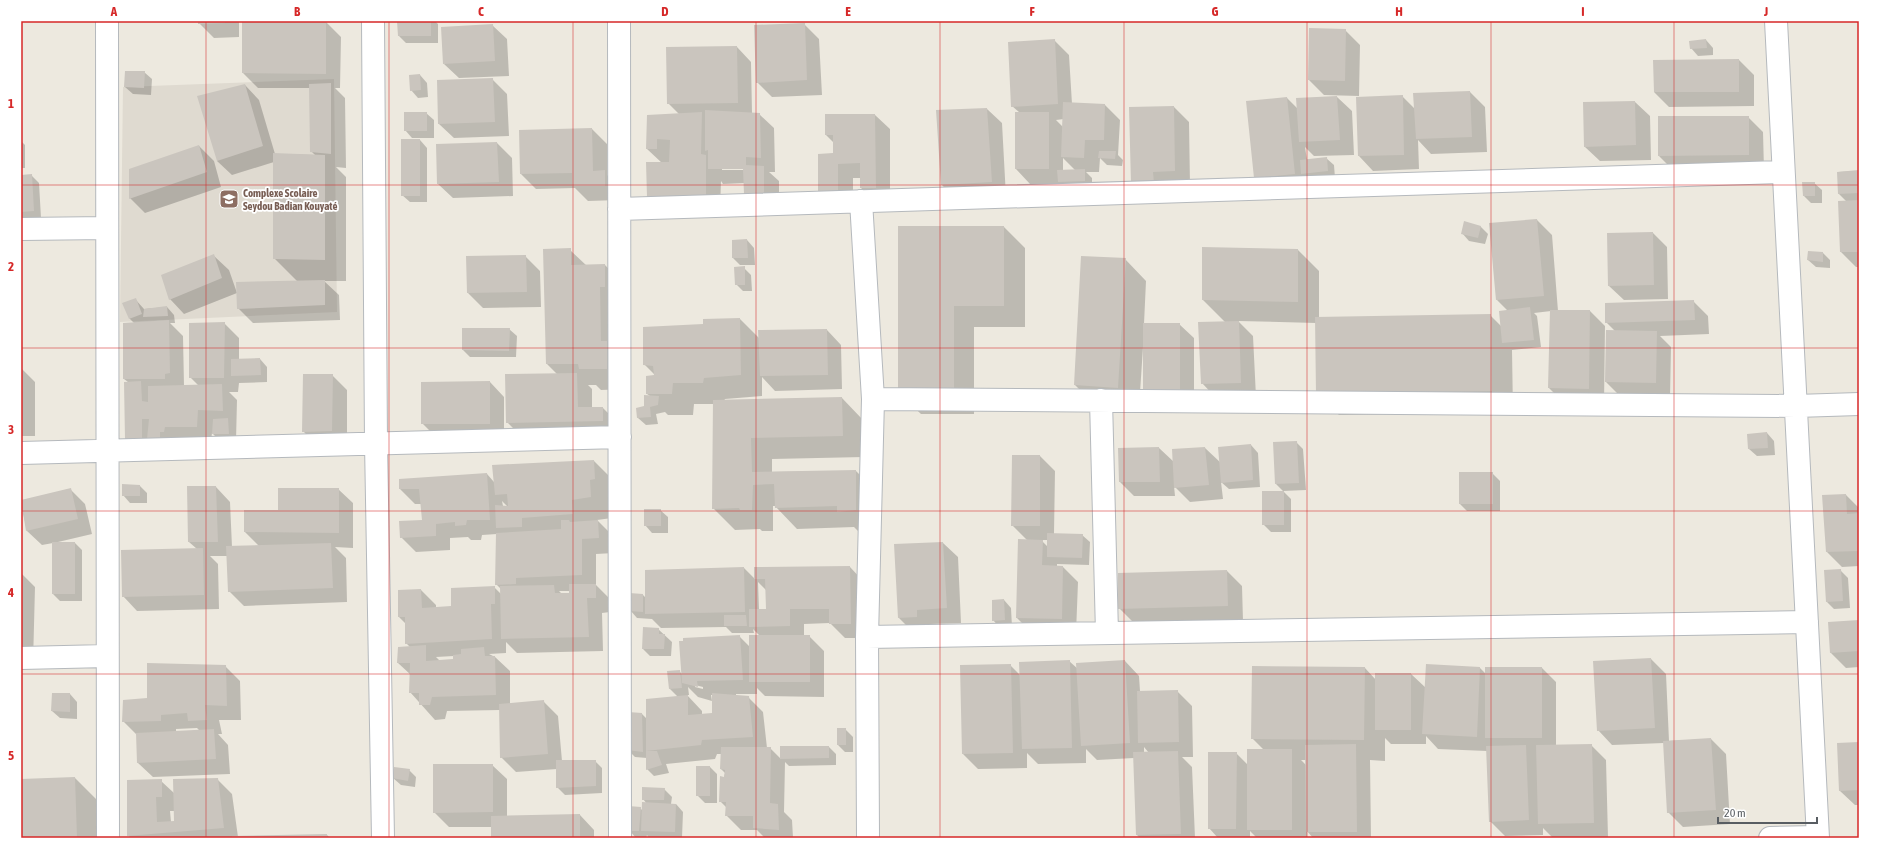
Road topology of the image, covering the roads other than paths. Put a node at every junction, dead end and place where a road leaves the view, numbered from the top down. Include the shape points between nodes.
1 (107, 21) edge
2 (374, 21) edge
3 (619, 21) edge
4 (1776, 21) edge
5 (1783, 172) junction
6 (861, 201) junction
7 (619, 209) junction
8 (107, 228) junction
9 (21, 229) edge
10 (873, 399) junction
11 (1102, 400) junction
12 (1859, 404) edge
13 (1796, 406) junction
14 (620, 437) junction
15 (376, 443) junction
16 (107, 450) junction
17 (21, 453) edge
18 (1807, 622) junction
19 (1107, 633) junction
20 (867, 637) junction
21 (107, 656) junction
22 (21, 658) edge
23 (1818, 837) edge
24 (108, 838) edge
25 (383, 838) edge
26 (620, 838) edge
27 (868, 838) edge
28 (1770, 838) edge

1 - 8 street
2 - 15 street
3 - 7 street
4 - 5 street
5 - 6 street
5 - 13 street
6 - 7 street
6 - 10 street
7 - 14 street
8 - 9 street
8 - 16 street
10 - 11 street
10 - 20 street
11 - 13 street
11 - 19 street
12 - 13 street
13 - 18 street
14 - 15 street
14 - 26 street
15 - 16 street
15 - 25 street
16 - 17 street
16 - 21 street
18 - 19 street
18 - 23 street
19 - 20 street
20 - 27 street
21 - 22 street
21 - 24 street
23 - 28 street

